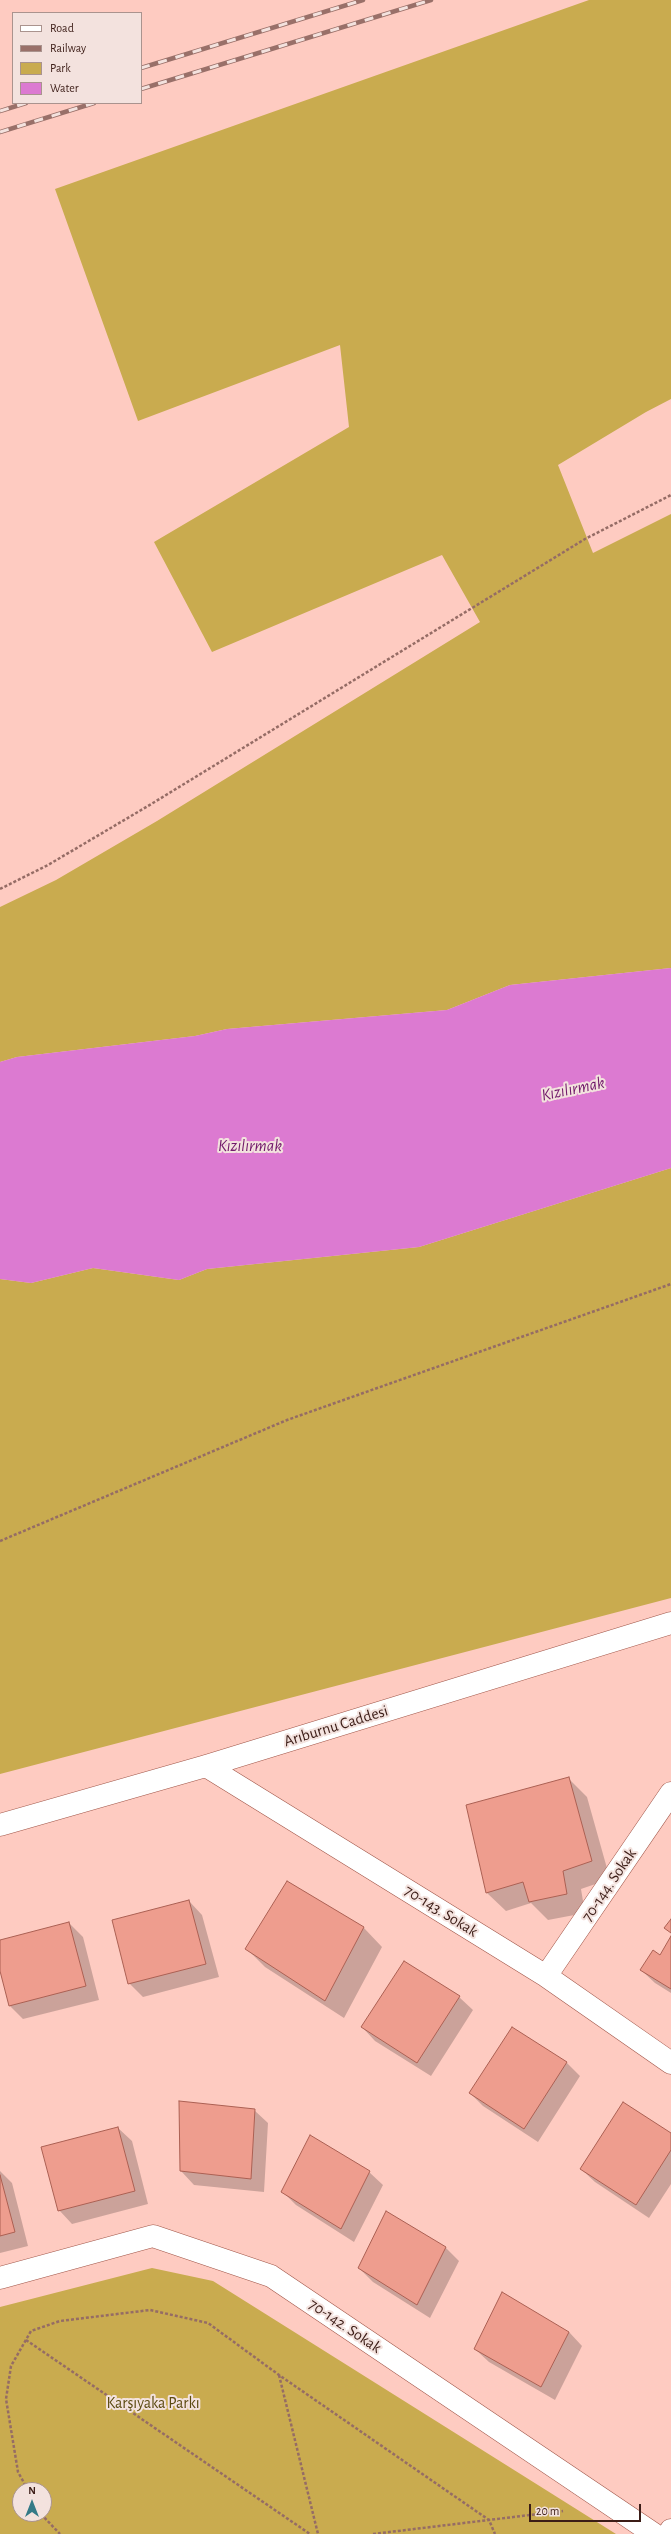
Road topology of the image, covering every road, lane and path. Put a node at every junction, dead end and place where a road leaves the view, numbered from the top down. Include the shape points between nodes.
1 (671, 495) edge
2 (0, 889) edge
3 (671, 1284) edge
4 (0, 1541) edge
5 (671, 1623) edge
6 (206, 1766) junction
7 (671, 1793) edge
8 (0, 1825) edge
9 (546, 1976) junction
10 (671, 2063) edge
11 (0, 2278) edge
12 (26, 2340) junction
13 (279, 2375) junction
14 (24, 2482) edge
15 (610, 2506) junction
16 (489, 2520) junction
17 (49, 2522) edge
18 (671, 2530) edge
19 (60, 2534) edge
20 (310, 2534) edge
21 (318, 2534) edge
22 (373, 2534) edge
23 (495, 2534) edge
24 (654, 2534) edge
25 (668, 2534) edge

1 - 2 path via 585,539 148,806 48,865
3 - 4 path via 287,1420
5 - 6 street, Arıburnu Caddesi
6 - 8 street, Arıburnu Caddesi
6 - 9 street, 70-143. Sokak
7 - 9 street, 70-144. Sokak
9 - 10 street, 70-143. Sokak
11 - 15 street, 70-142. Sokak via 153,2236 271,2276
12 - 13 path via 30,2331 60,2321 150,2310 208,2323
12 - 14 path via 11,2366 6,2399 18,2472
12 - 20 path
13 - 16 path
13 - 21 path
15 - 16 path
15 - 24 street, 70-142. Sokak
16 - 22 path
16 - 23 path
17 - 19 path
18 - 25 street

